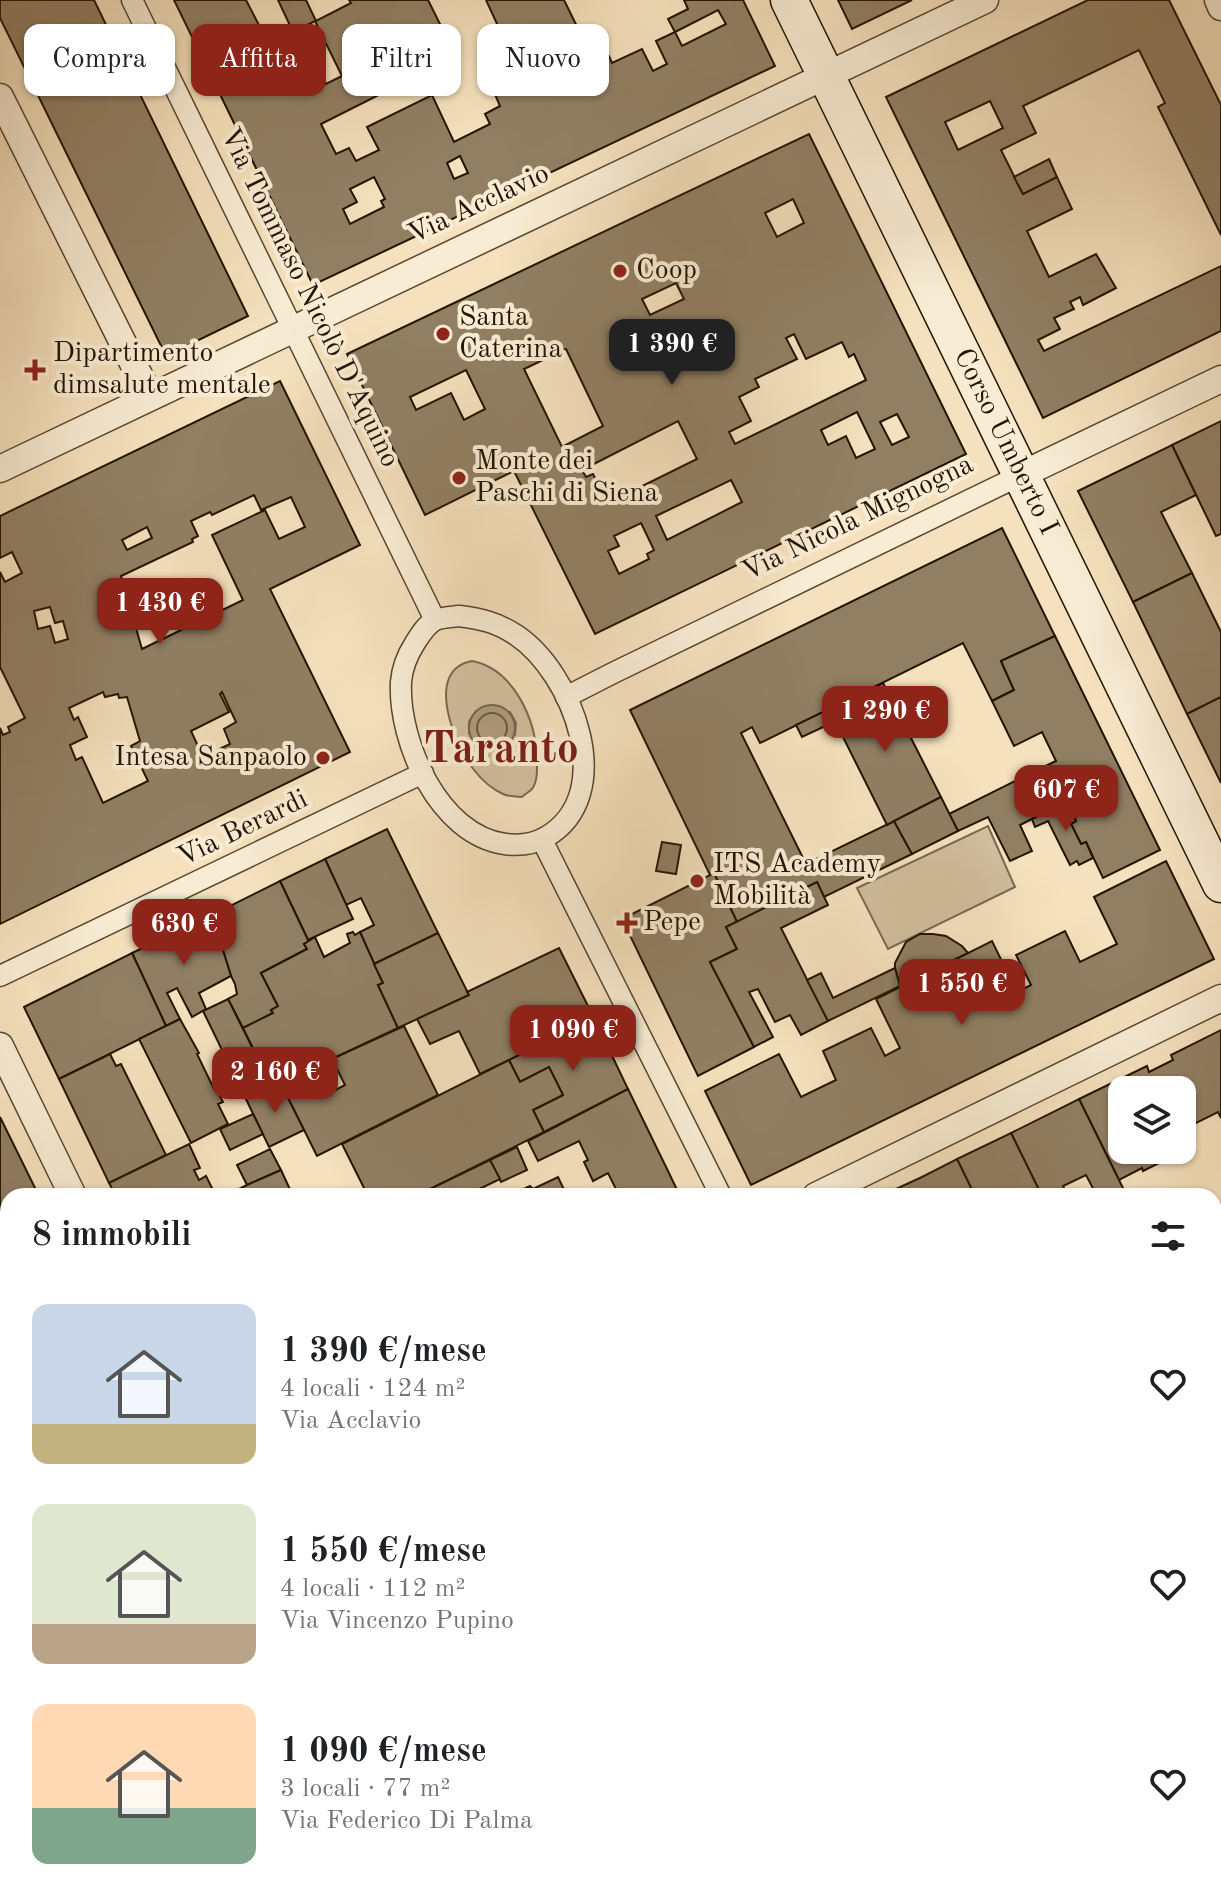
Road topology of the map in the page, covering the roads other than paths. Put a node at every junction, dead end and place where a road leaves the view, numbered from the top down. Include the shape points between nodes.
1 (132, 0) edge
2 (789, 0) edge
3 (985, 0) edge
4 (1218, 0) edge
5 (1221, 7) edge
6 (826, 76) junction
7 (0, 97) edge
8 (293, 329) junction
9 (1221, 379) edge
10 (150, 397) junction
11 (0, 469) edge
12 (1021, 475) junction
13 (435, 620) junction
14 (566, 697) junction
15 (423, 773) junction
16 (542, 840) junction
17 (1221, 884) edge
18 (0, 976) edge
19 (1221, 998) edge
20 (0, 1046) edge
21 (69, 1188) edge
22 (717, 1188) edge
23 (832, 1188) edge

1 - 8 street, Via Tommaso Nicolò D'Aquino
2 - 6 main road, Corso Umberto I
3 - 6 street, Via Acclavio
4 - 5 street
6 - 8 street, Via Acclavio
6 - 12 main road, Corso Umberto I
7 - 10 street
8 - 10 street, Via Acclavio
8 - 13 street, Via Tommaso Nicolò D'Aquino
9 - 12 street, Via Nicola Mignogna
10 - 11 street, Via Acclavio
12 - 14 street, Via Nicola Mignogna
12 - 17 main road, Corso Umberto I
13 - 14 street via 488,620 518,636 540,657
13 - 15 street via 408,654 401,681 409,745
14 - 16 street via 578,723 584,777 562,827
15 - 16 street via 450,814 470,831 521,846
15 - 18 street, Via Berardi
16 - 22 street
19 - 23 street
20 - 21 street

